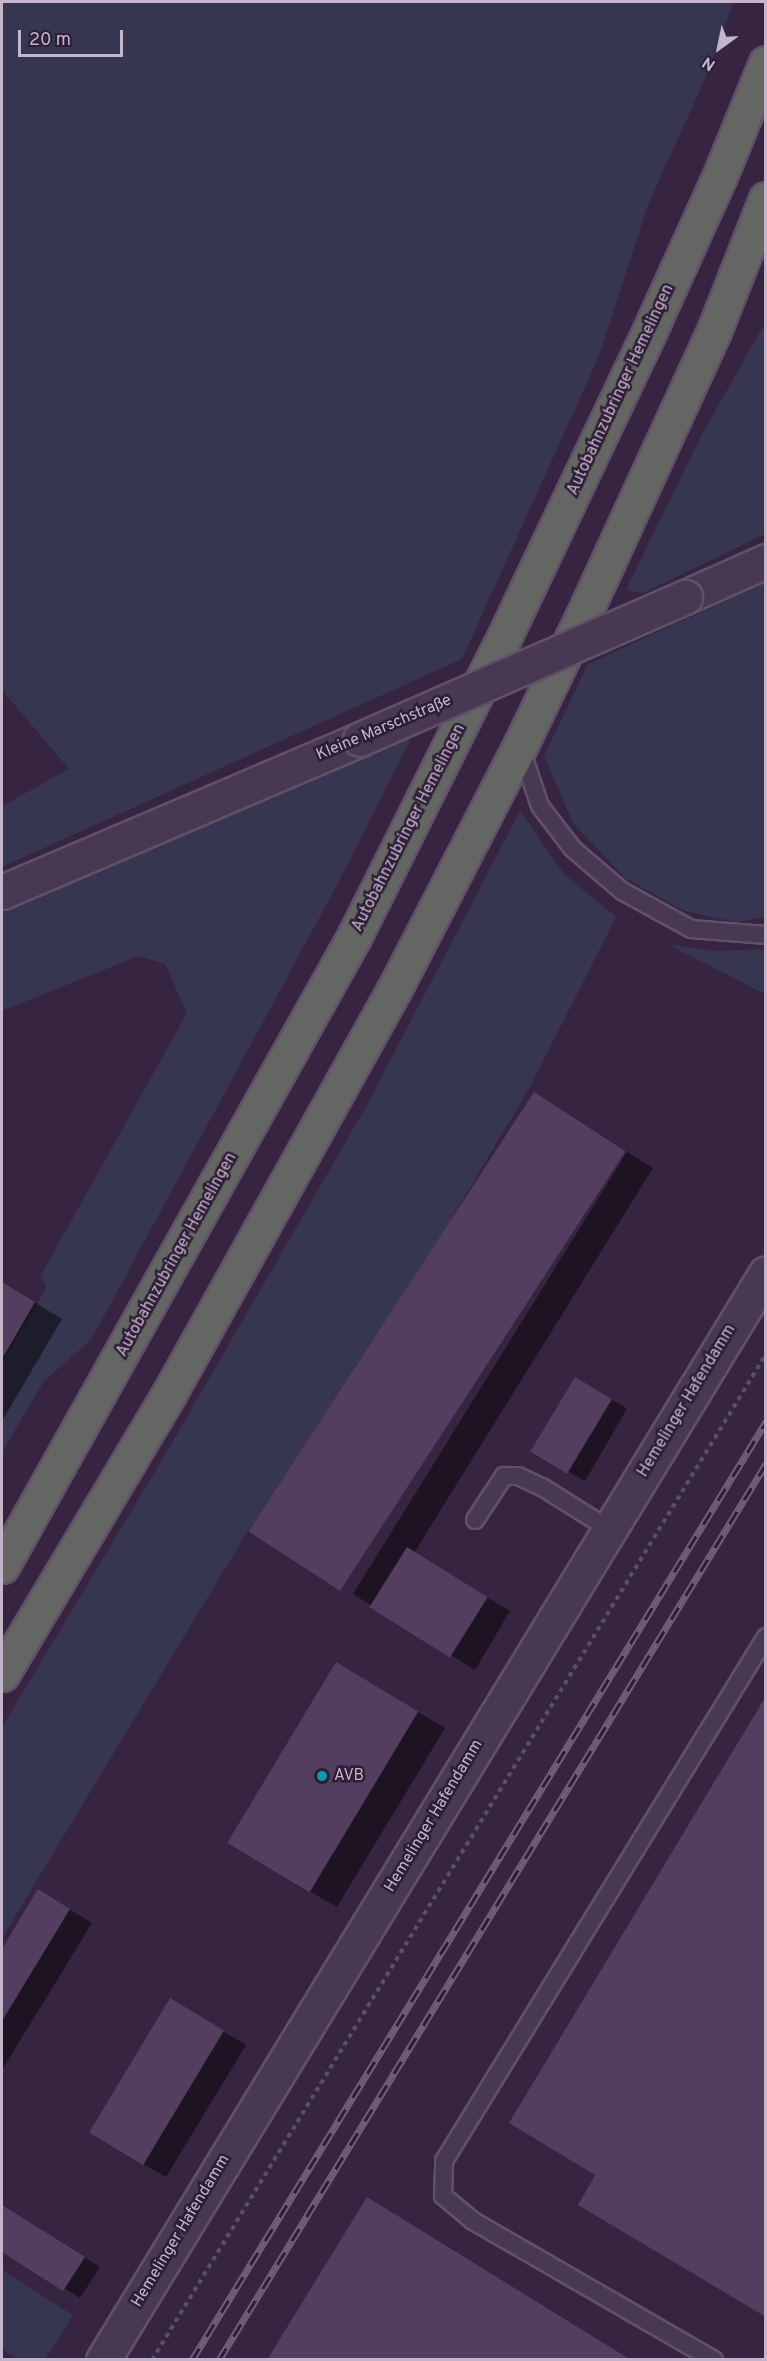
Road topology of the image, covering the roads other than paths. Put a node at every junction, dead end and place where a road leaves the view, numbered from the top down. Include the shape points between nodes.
1 (765, 63) edge
2 (765, 199) edge
3 (765, 561) edge
4 (520, 746) junction
5 (2, 892) edge
6 (765, 935) edge
7 (765, 1273) edge
8 (475, 1520) dead end
9 (609, 1529) junction
10 (2, 1566) edge
11 (765, 1637) edge
12 (2, 1674) edge
13 (103, 2360) edge
14 (714, 2360) edge

1 - 10 highway, Autobahnzubringer Hemelingen via 719,178 654,321 500,646 354,937
2 - 4 highway via 673,422
3 - 5 street, Kleine Marschstraße, bridge
4 - 6 lane via 540,806 573,849 622,891 691,929
4 - 12 highway via 394,990 169,1394
7 - 9 street, Hemelinger Hafendamm
8 - 9 lane via 504,1476 518,1476
9 - 13 street, Hemelinger Hafendamm
11 - 14 lane via 444,2161 443,2196 473,2221

